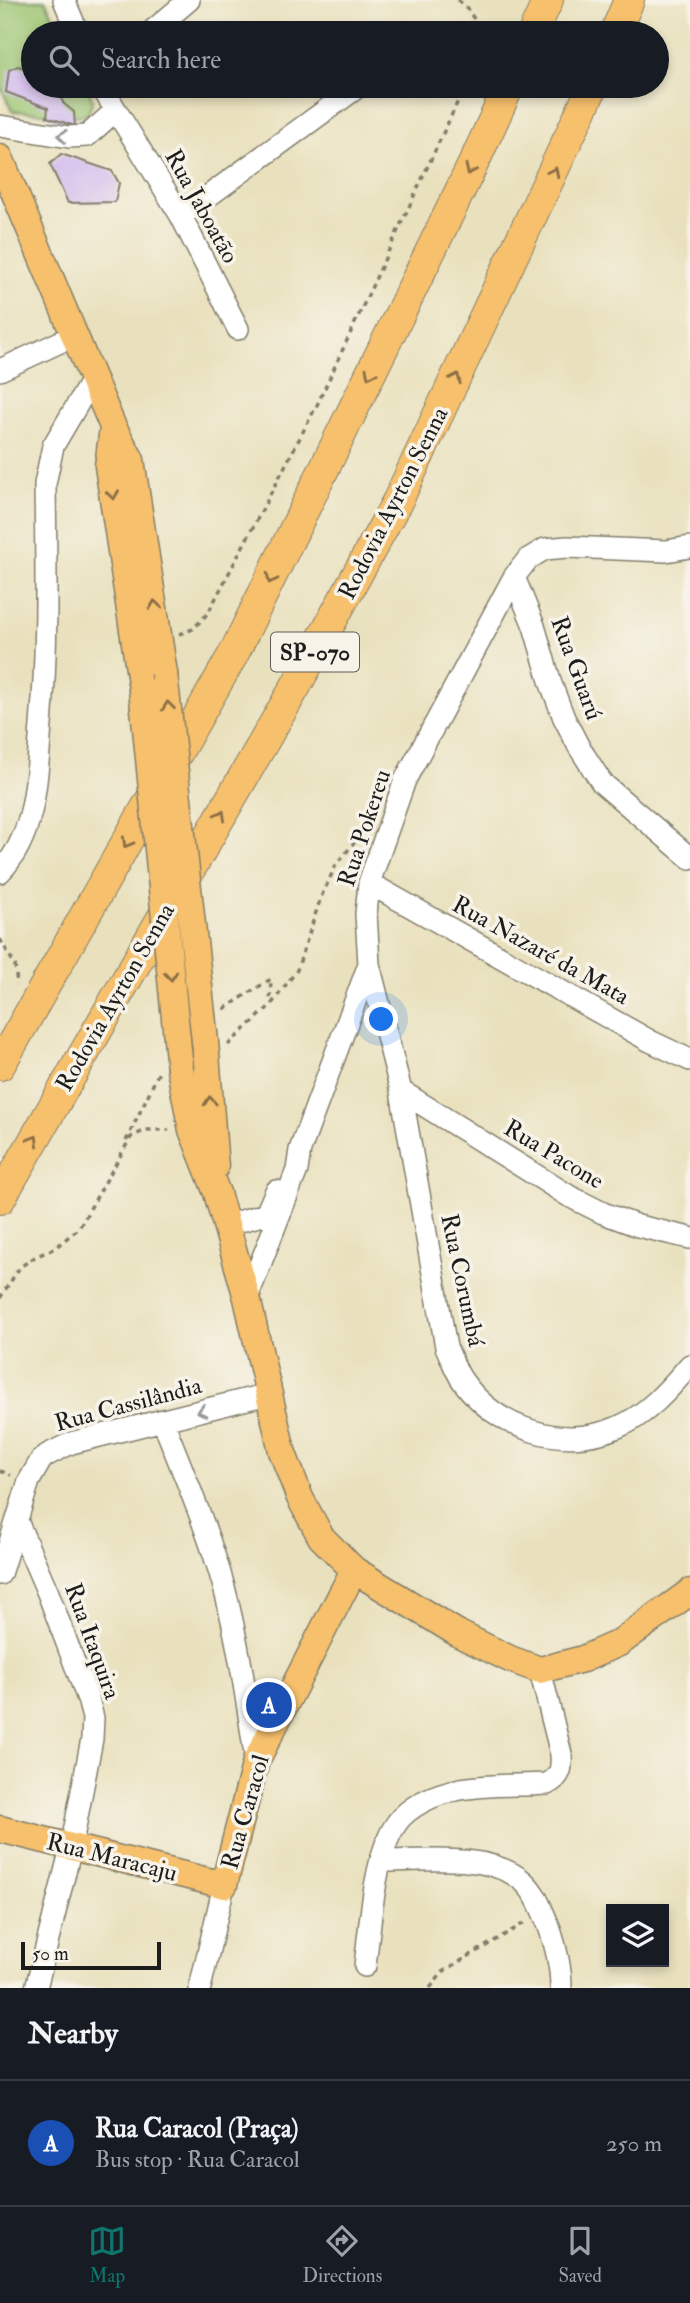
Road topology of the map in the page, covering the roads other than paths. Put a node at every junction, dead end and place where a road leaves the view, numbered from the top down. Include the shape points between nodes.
1 (64, 0) edge
2 (189, 0) edge
3 (548, 0) edge
4 (629, 0) edge
5 (73, 21) edge
6 (164, 21) edge
7 (538, 21) edge
8 (620, 21) edge
9 (108, 98) edge
10 (343, 98) edge
11 (504, 98) edge
12 (587, 98) edge
13 (115, 111) junction
14 (0, 126) edge
15 (0, 158) edge
16 (181, 216) junction
17 (238, 329) dead end
18 (75, 335) junction
19 (0, 370) edge
20 (93, 378) junction
21 (113, 427) junction
22 (690, 547) edge
23 (514, 577) junction
24 (690, 858) edge
25 (0, 872) edge
26 (369, 883) junction
27 (369, 964) junction
28 (690, 1060) edge
29 (0, 1065) edge
30 (401, 1091) junction
31 (300, 1150) junction
32 (217, 1193) junction
33 (0, 1199) edge
34 (226, 1225) junction
35 (690, 1238) edge
36 (247, 1298) junction
37 (690, 1365) edge
38 (268, 1394) junction
39 (163, 1421) junction
40 (17, 1521) junction
41 (354, 1570) junction
42 (0, 1574) edge
43 (690, 1592) edge
44 (540, 1670) junction
45 (256, 1761) junction
46 (0, 1829) edge
47 (71, 1847) junction
48 (381, 1861) junction
49 (224, 1885) junction
50 (365, 1966) dead end
51 (36, 1988) edge
52 (200, 1988) edge
53 (561, 1988) edge

1 - 5 street
2 - 6 street
3 - 7 highway
4 - 8 highway
9 - 13 street, Rua Jaboatão
10 - 16 street
11 -> 29 highway, SP-070 via 234,653
33 -> 12 highway, Rodovia Ayrton Senna / SP-070 via 398,500
13 -> 14 street via 87,136
13 - 16 street, Rua Jaboatão
15 - 18 main road
16 - 17 street, Rua Jaboatão
18 - 19 street
18 - 20 main road
20 - 21 main road
20 - 25 street via 48,461 47,645 36,777 19,846
32 -> 21 main road, bridge via 161,641 131,460
21 -> 32 main road, bridge via 108,466 142,689 172,1066
22 - 23 street via 666,551 544,549 528,559
23 - 24 street, Rua Guarú via 551,684 579,747 602,783
23 - 26 street, Rua Pokereu via 405,780
26 - 27 street, Rua Pokereu
26 - 28 street, Rua Nazaré da Mata
27 - 30 street, Rua Corumbá
27 - 31 street, Rua Pokereu
30 - 35 street, Rua Pacone via 569,1196 638,1226
30 - 37 street, Rua Corumbá via 446,1347 462,1380 487,1407 513,1425 545,1435 583,1437 619,1427 660,1399
31 - 34 street, Rua Pokereu via 286,1167 266,1214
31 - 36 street, Rua Pokereu via 297,1170
32 - 34 main road
34 - 36 main road
36 - 38 main road
38 -> 39 street, Rua Cassilândia
38 - 41 main road via 300,1498 321,1537
39 - 40 street, Rua Cassilândia via 71,1443 47,1455 29,1481
39 - 45 street via 224,1586
40 - 42 street, Rua Cassilândia
40 - 47 street, Rua Itaquira via 93,1718
41 - 44 main road via 459,1634
41 - 45 main road, Rua Caracol
43 - 44 main road via 619,1643
44 - 48 street via 561,1754 562,1765 554,1780 456,1790 433,1797 396,1824
45 - 49 main road, Rua Caracol
46 - 47 main road, Rua Maracaju
47 - 49 main road, Rua Maracaju
47 - 51 street, Rua Itaquira
48 - 50 street
48 - 53 street via 466,1861 507,1871 523,1881 543,1911 555,1943
49 - 52 street, Rua Caracol

